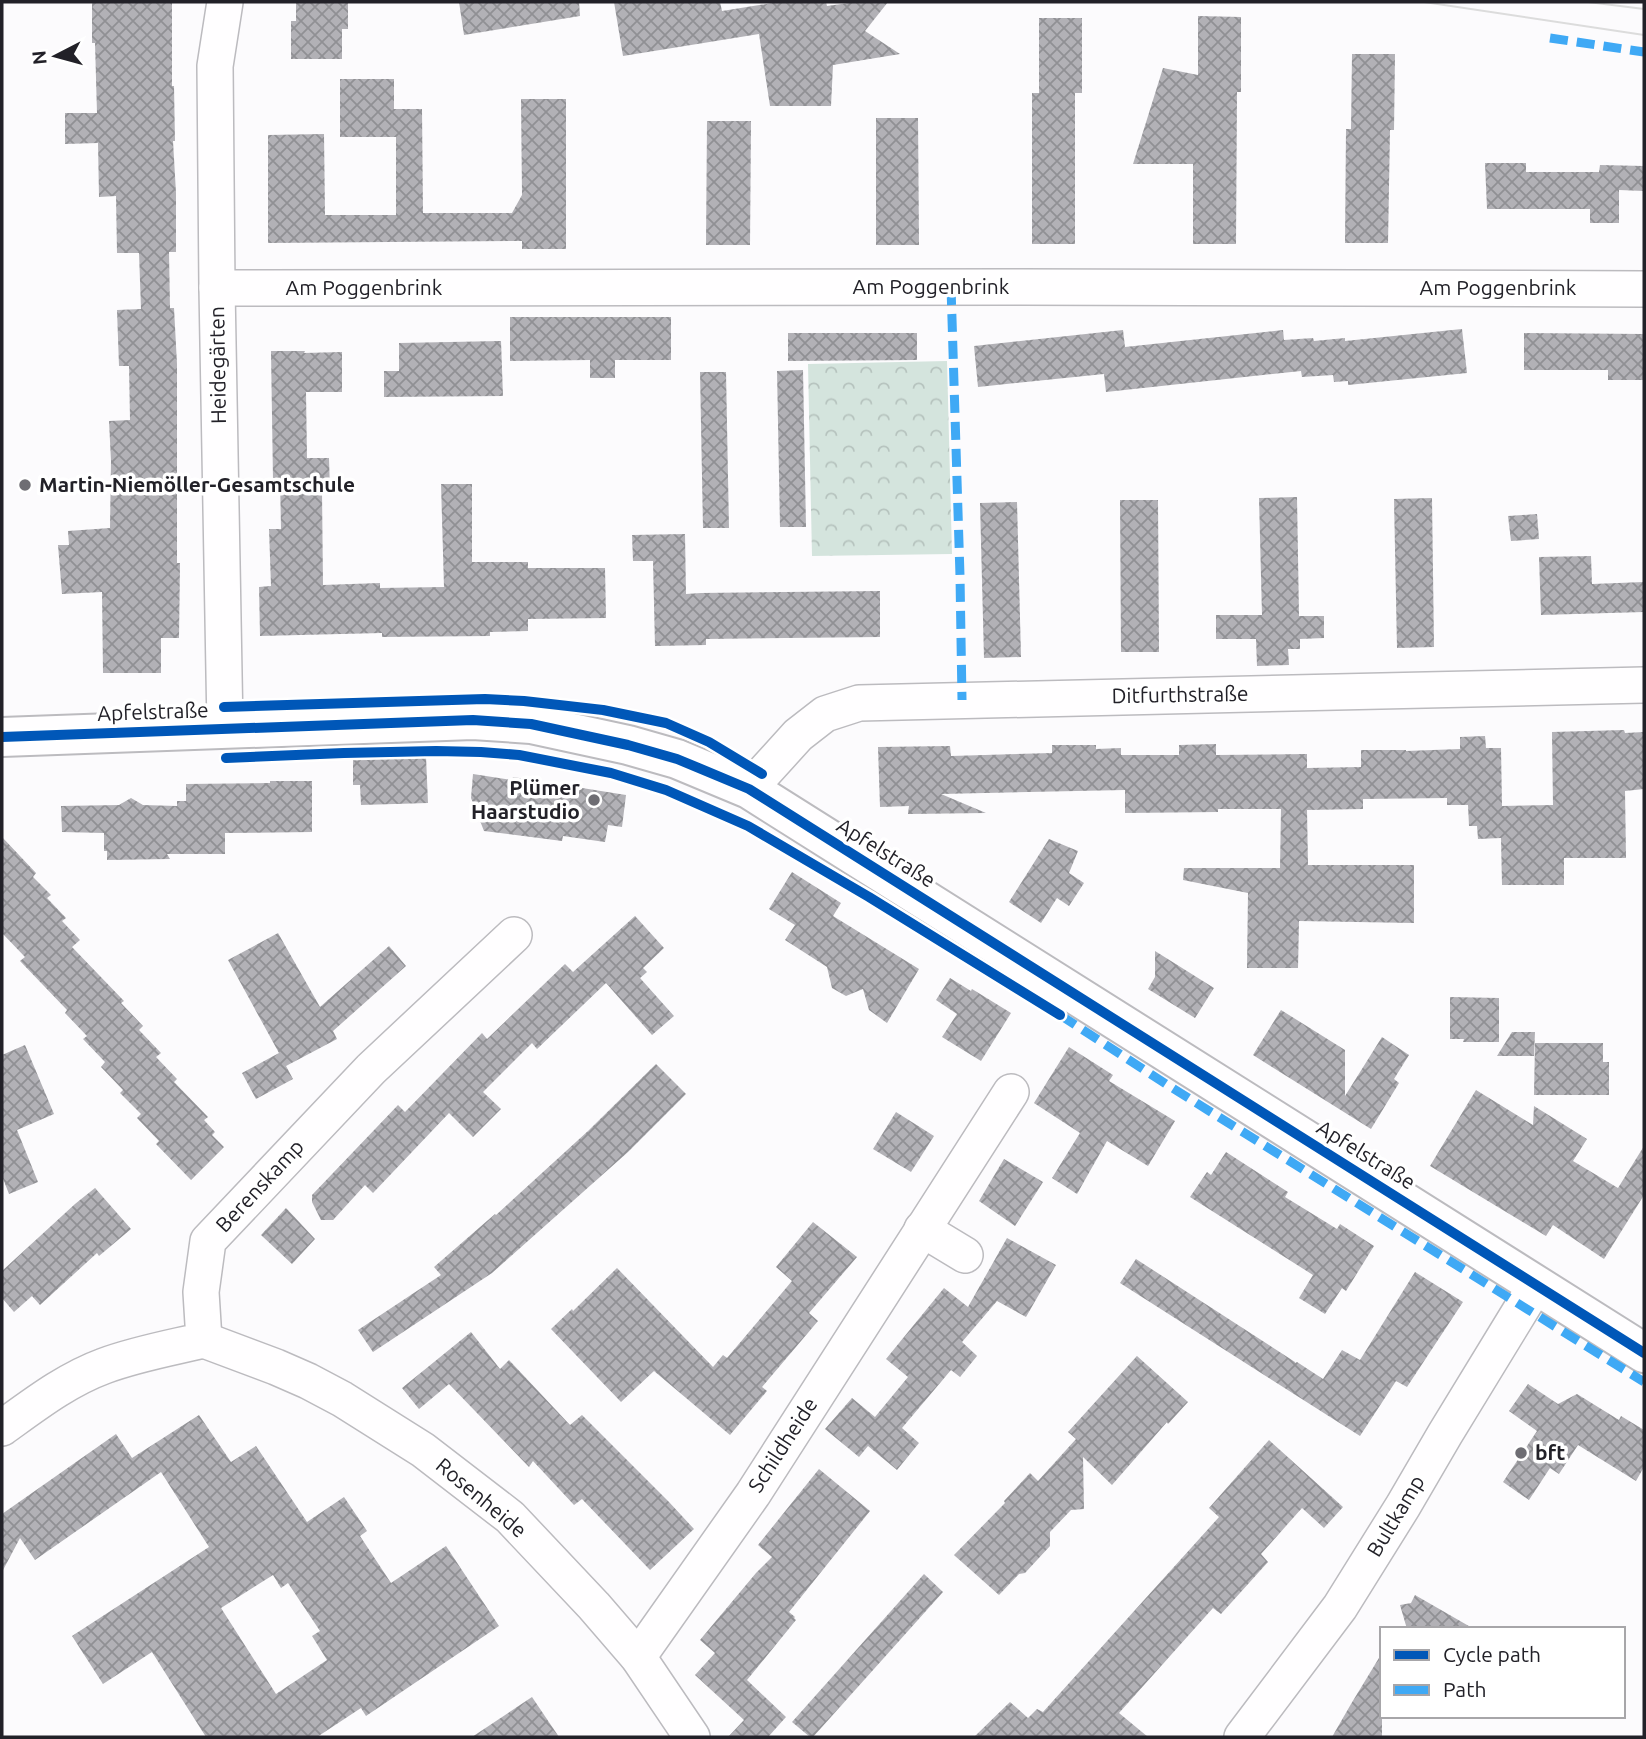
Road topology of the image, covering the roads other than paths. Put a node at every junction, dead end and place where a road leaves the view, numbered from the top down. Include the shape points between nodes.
1 (225, 2) edge
2 (217, 288) junction
3 (1644, 289) edge
4 (1644, 685) edge
5 (225, 729) junction
6 (2, 737) edge
7 (748, 789) junction
8 (514, 934) dead end
9 (1011, 1092) dead end
10 (922, 1228) junction
11 (965, 1255) dead end
12 (1536, 1285) junction
13 (204, 1340) junction
14 (1644, 1353) edge
15 (2, 1428) edge
16 (638, 1657) junction
17 (692, 1737) edge
18 (1242, 1737) edge

1 - 2 street, Heidegärten via 215,66
2 - 3 street, Am Poggenbrink
2 - 5 street, Heidegärten
4 - 7 street, Ditfurthstraße via 859,703 825,714 798,735
5 - 6 street, Apfelstraße
5 - 7 street, Apfelstraße via 472,720 531,724 677,758
7 - 12 street, Apfelstraße
8 - 13 street, Berenskamp via 371,1069 208,1241 201,1292
9 - 10 street, Schildheide
10 - 11 street
10 - 16 street, Schildheide via 752,1494
12 - 14 street, Apfelstraße
12 - 18 street, Bultkamp via 1340,1607
13 - 15 street via 102,1367 61,1387
13 - 16 street, Rosenheide via 308,1381 423,1450 510,1517
16 - 17 street, Rosenheide

